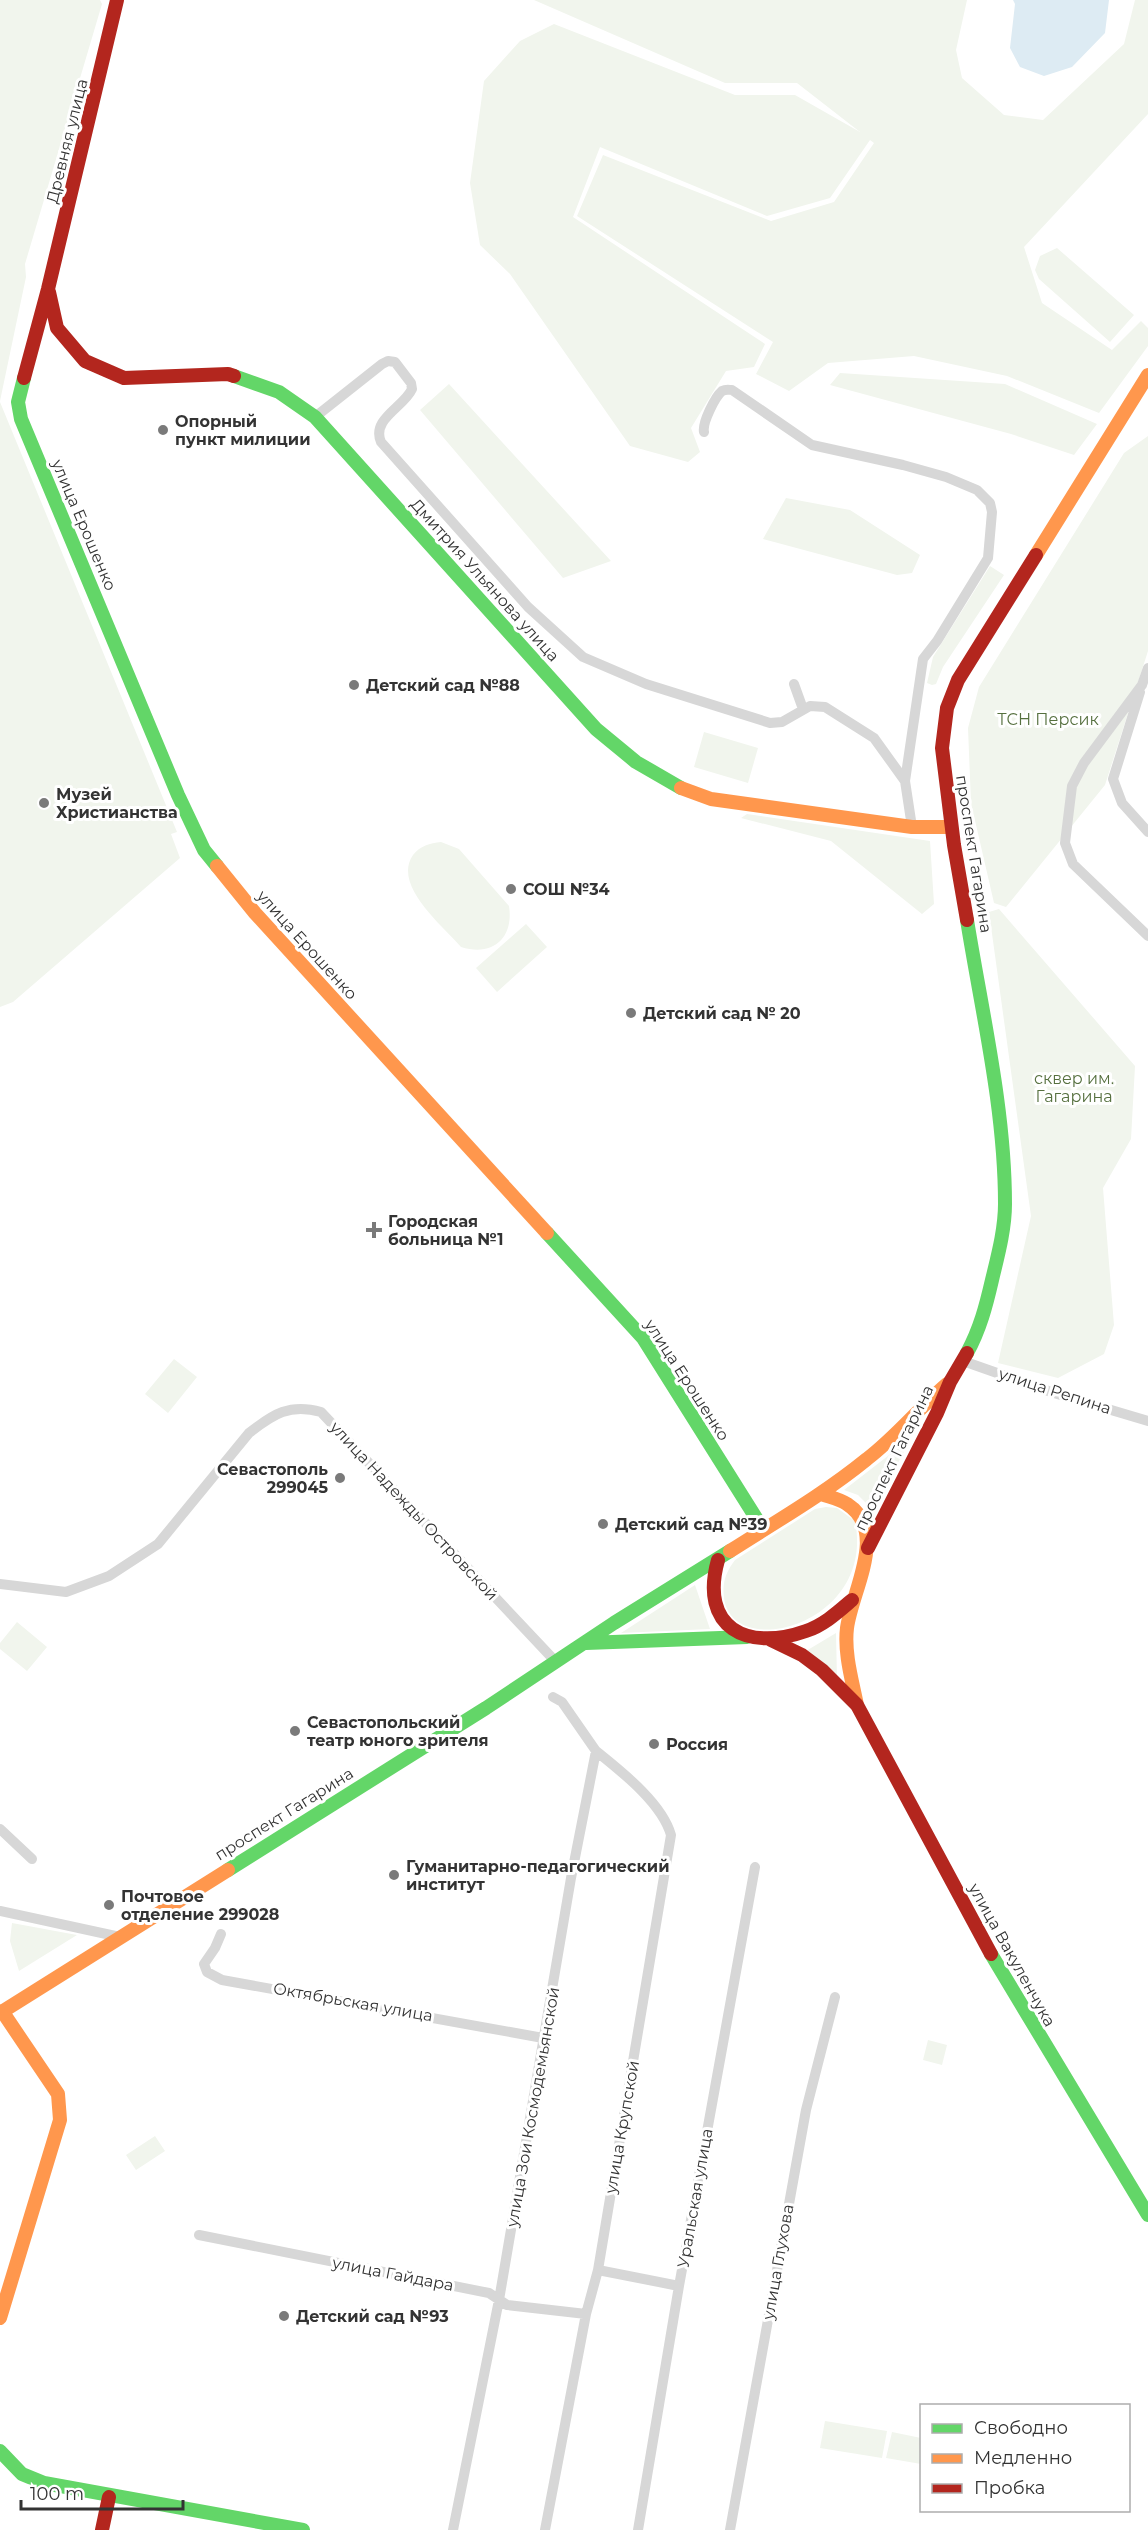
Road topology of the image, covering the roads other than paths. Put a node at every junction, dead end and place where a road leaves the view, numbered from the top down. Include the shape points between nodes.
1 (117, 0) edge
2 (48, 289) junction
3 (1148, 375) edge
4 (315, 417) junction
5 (704, 432) dead end
6 (1148, 668) edge
7 (794, 684) dead end
8 (1142, 685) junction
9 (803, 709) junction
10 (906, 781) junction
11 (912, 826) junction
12 (951, 827) junction
13 (1148, 832) edge
14 (1148, 936) edge
15 (963, 1361) junction
16 (950, 1382) junction
17 (1148, 1420) edge
18 (821, 1494) junction
19 (764, 1529) junction
20 (868, 1548) junction
21 (718, 1560) junction
22 (0, 1584) edge
23 (852, 1600) junction
24 (750, 1637) junction
25 (771, 1640) junction
26 (585, 1643) junction
27 (556, 1662) junction
28 (553, 1697) dead end
29 (857, 1705) junction
30 (596, 1751) junction
31 (0, 1829) edge
32 (32, 1859) dead end
33 (755, 1867) dead end
34 (0, 1911) edge
35 (221, 1934) dead end
36 (120, 1937) junction
37 (835, 1997) dead end
38 (1, 2012) edge
39 (543, 2038) junction
40 (1148, 2215) edge
41 (199, 2235) dead end
42 (598, 2270) junction
43 (679, 2286) junction
44 (499, 2300) junction
45 (586, 2314) junction
46 (0, 2318) edge
47 (0, 2451) edge
48 (109, 2497) junction
49 (102, 2530) edge
50 (303, 2530) edge
51 (453, 2530) edge
52 (545, 2530) edge
53 (638, 2530) edge
54 (730, 2530) edge

1 - 2 main road, Древняя улица
2 - 4 main road, Дмитрия Ульянова улица via 57,328 85,361 124,378 228,374 279,392
2 - 19 main road, улица Ерошенко via 19,393 19,411 204,850 286,947 643,1338
3 - 12 main road, проспект Гагарина via 958,680 947,708 942,748
4 - 9 street via 382,364 395,362 412,389 382,423 381,442 528,607 584,657 646,684 770,723 782,722
4 - 11 main road, Дмитрия Ульянова улица via 596,729 661,780 711,799
5 - 10 street via 704,422 720,393 729,389 812,445 946,477 984,495 992,512 988,558 923,659
6 - 8 street
7 - 9 street
8 - 13 street via 1113,779 1122,803
8 - 14 street via 1084,763 1072,786 1065,843 1073,864
9 - 10 street via 825,707 874,738
10 - 11 street
11 - 12 main road, Дмитрия Ульянова улица
12 - 15 main road, проспект Гагарина via 1000,1120 1005,1204 985,1312
15 - 16 main road, проспект Гагарина
15 - 17 street, улица Репина
16 - 18 main road, проспект Гагарина via 869,1458
16 - 20 main road, проспект Гагарина
18 - 19 main road
18 - 20 main road via 841,1498 857,1510 867,1527
19 - 21 main road
20 - 23 main road
21 - 24 main road via 712,1580 714,1605 727,1625
21 - 26 main road, проспект Гагарина
22 - 27 street, улица Надежды Островской via 66,1592 109,1576 158,1544 249,1433 288,1409 307,1408 321,1412
23 - 25 main road via 808,1631
23 - 29 main road, улица Вакуленчука via 847,1653
24 - 25 main road
24 - 26 main road
25 - 29 main road, улица Вакуленчука via 809,1660
26 - 27 main road, проспект Гагарина
27 - 36 main road, проспект Гагарина
28 - 30 street via 562,1702
29 - 40 main road, улица Вакуленчука via 1010,1988
30 - 39 street, улица Зои Космодемьянской
30 - 42 street, улица Крупской via 630,1778 668,1824 671,1835
31 - 32 street
33 - 43 street, Уральская улица
34 - 36 street
35 - 39 street, Октябрьская улица via 204,1964 207,1972 222,1980
36 - 38 main road, проспект Гагарина
37 - 54 street, улица Глухова via 806,2110
38 - 46 main road via 58,2094 60,2120
39 - 44 street, улица Зои Космодемьянской
41 - 44 street, улица Гайдара via 489,2293
42 - 43 street
42 - 45 street, улица Крупской
43 - 53 street, Уральская улица
44 - 45 street, улица Гайдара via 507,2305
44 - 51 street, улица Зои Космодемьянской
45 - 52 street, улица Крупской
47 - 48 main road via 22,2474 44,2483
48 - 49 main road
48 - 50 main road

